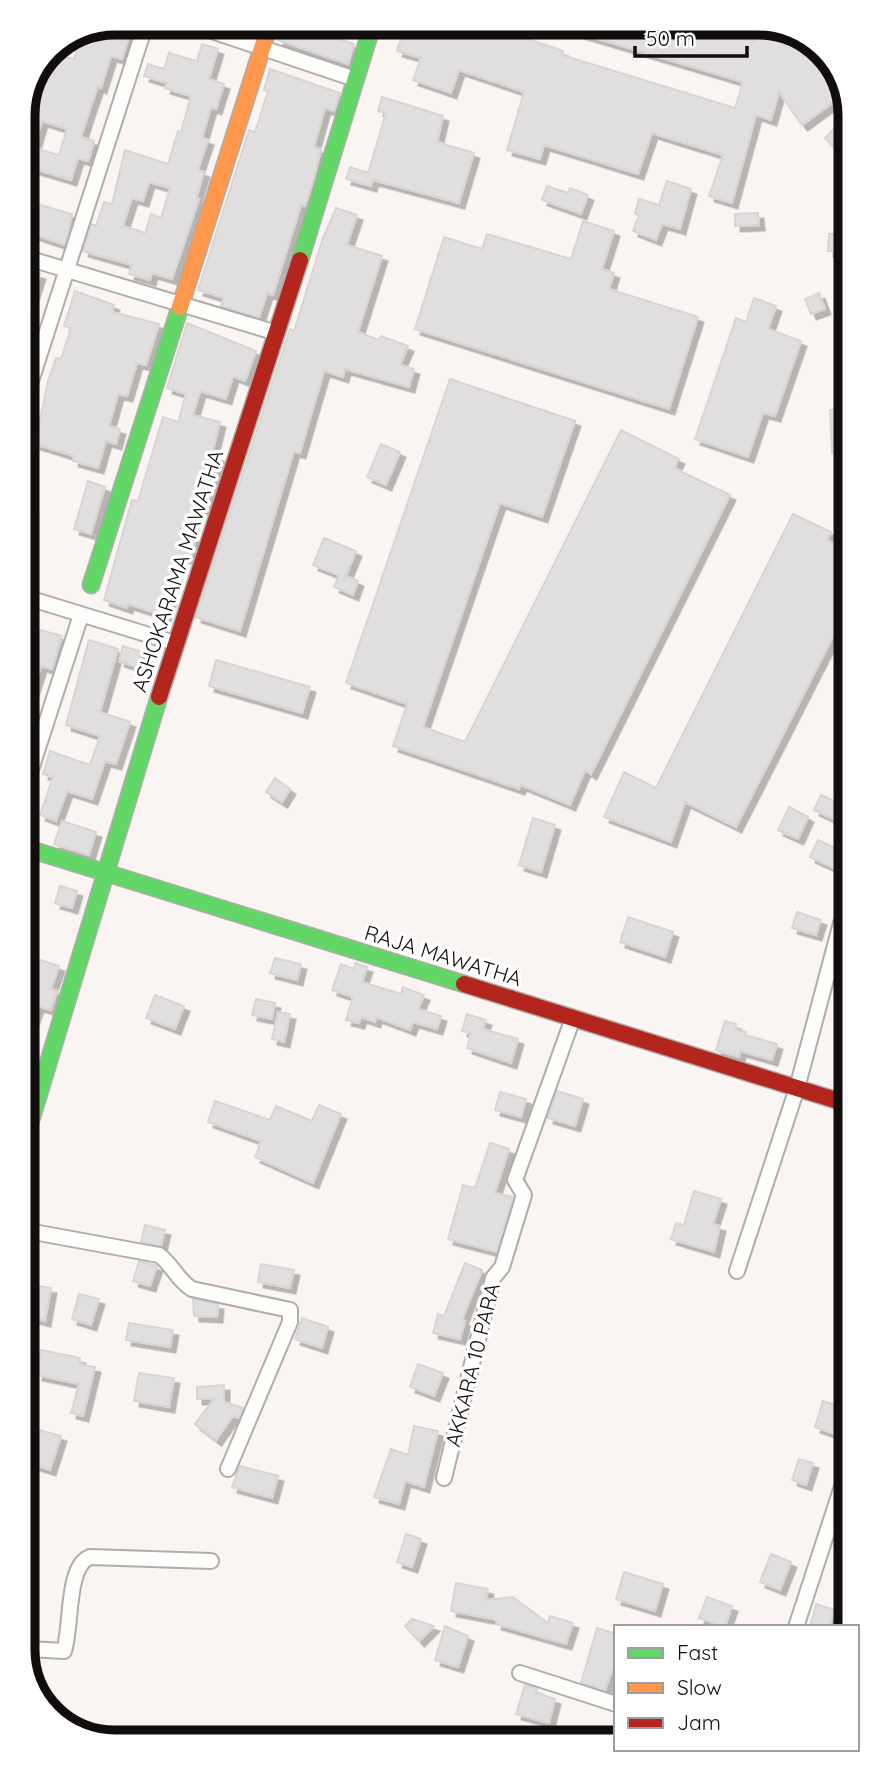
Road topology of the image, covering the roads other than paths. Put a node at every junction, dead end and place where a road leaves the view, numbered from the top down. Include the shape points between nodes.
1 (142, 35) edge
2 (227, 35) edge
3 (266, 35) edge
4 (369, 35) edge
5 (262, 46) junction
6 (355, 79) junction
7 (35, 260) edge
8 (64, 269) junction
9 (180, 304) junction
10 (277, 333) junction
11 (35, 366) edge
12 (91, 585) dead end
13 (35, 600) edge
14 (81, 615) junction
15 (175, 643) junction
16 (35, 757) edge
17 (35, 851) edge
18 (106, 873) junction
19 (838, 944) edge
20 (573, 1018) junction
21 (797, 1088) junction
22 (838, 1101) edge
23 (35, 1107) edge
24 (35, 1232) edge
25 (737, 1271) dead end
26 (228, 1469) dead end
27 (444, 1478) dead end
28 (838, 1499) edge
29 (211, 1561) dead end
30 (797, 1625) edge
31 (35, 1649) edge
32 (520, 1673) dead end
33 (614, 1703) edge

1 - 8 street
2 - 5 street
3 - 5 street
4 - 6 street, ASHOKARAMA MAWATHA
5 - 6 street
5 - 9 street
6 - 10 street, ASHOKARAMA MAWATHA
7 - 8 street
8 - 9 street
8 - 11 street
9 - 10 street
9 - 12 street
10 - 15 street, ASHOKARAMA MAWATHA
13 - 14 street
14 - 15 street
14 - 16 street
15 - 18 street, ASHOKARAMA MAWATHA
17 - 18 street, RAJA MAWATHA
18 - 20 street, RAJA MAWATHA
18 - 23 street, ASHOKARAMA MAWATHA
19 - 21 street
20 - 21 street, RAJA MAWATHA
20 - 27 street, AKKARA 10 PARA via 514,1180 524,1195 502,1268 493,1278
21 - 22 street, RAJA MAWATHA
21 - 25 street
24 - 26 street via 159,1255 192,1289 290,1310 290,1322
28 - 30 street
29 - 31 street via 84,1559 75,1573 64,1651
32 - 33 street

